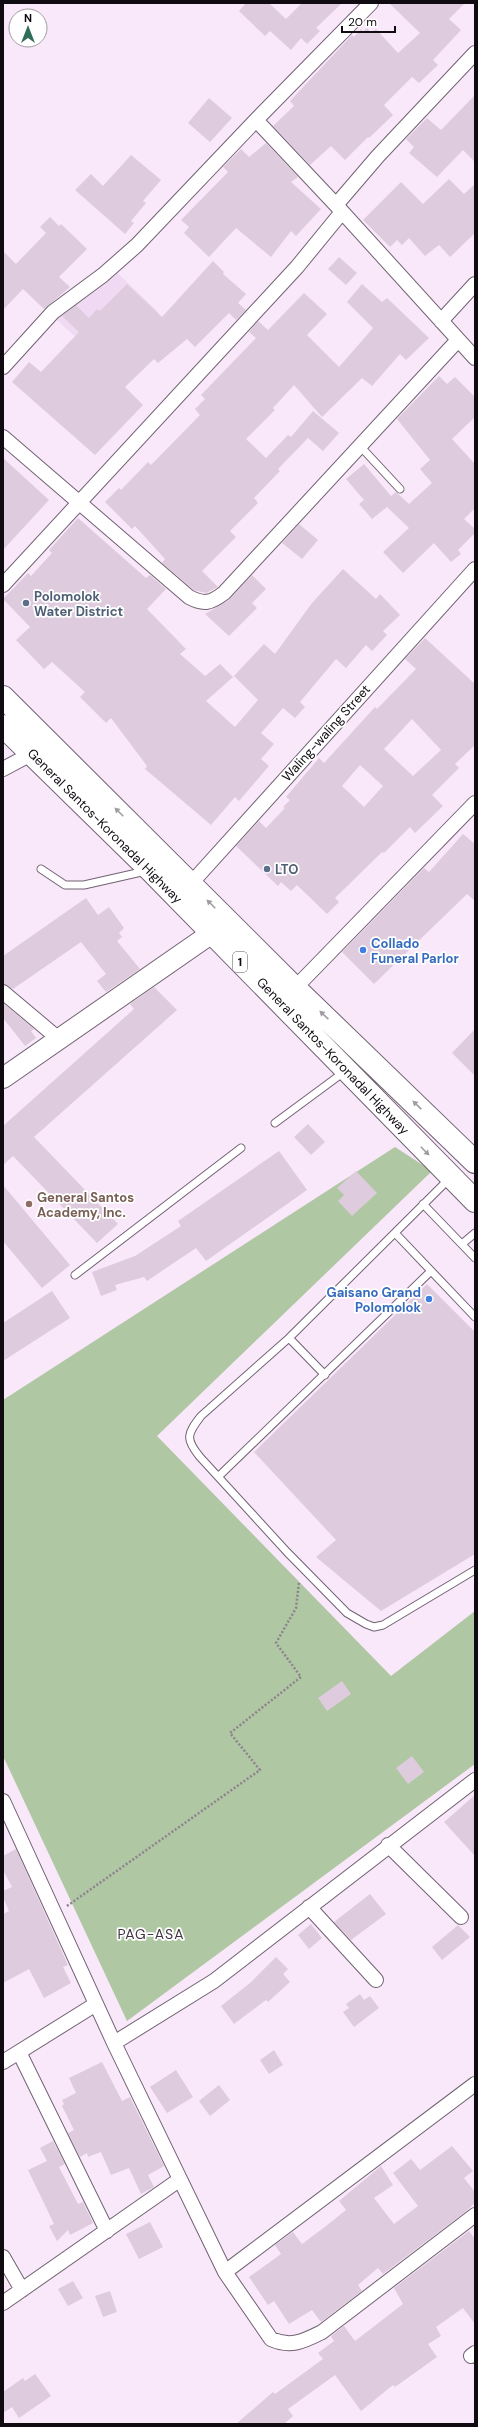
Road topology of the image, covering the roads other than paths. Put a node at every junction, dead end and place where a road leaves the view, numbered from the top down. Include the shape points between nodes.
1 (371, 3) edge
2 (475, 53) edge
3 (256, 120) junction
4 (339, 208) junction
5 (475, 284) edge
6 (441, 321) junction
7 (458, 340) junction
8 (475, 358) edge
9 (3, 367) edge
10 (3, 437) edge
11 (360, 446) junction
12 (400, 489) dead end
13 (80, 503) junction
14 (475, 569) edge
15 (3, 585) edge
16 (3, 697) edge
17 (3, 726) edge
18 (33, 754) junction
19 (3, 769) edge
20 (475, 803) edge
21 (41, 869) dead end
22 (150, 870) junction
23 (184, 891) junction
24 (219, 926) junction
25 (295, 988) junction
26 (3, 992) edge
27 (60, 1040) junction
28 (345, 1071) junction
29 (3, 1078) edge
30 (275, 1122) dead end
31 (242, 1148) dead end
32 (475, 1162) edge
33 (451, 1176) junction
34 (475, 1201) edge
35 (423, 1204) junction
36 (395, 1233) junction
37 (475, 1233) edge
38 (462, 1244) junction
39 (475, 1258) edge
40 (430, 1272) junction
41 (76, 1275) dead end
42 (475, 1317) edge
43 (289, 1338) junction
44 (325, 1375) junction
45 (220, 1476) junction
46 (475, 1570) edge
47 (475, 1780) edge
48 (3, 1801) edge
49 (388, 1845) junction
50 (309, 1907) junction
51 (461, 1917) dead end
52 (376, 1980) dead end
53 (96, 2004) junction
54 (114, 2043) junction
55 (19, 2052) junction
56 (3, 2062) edge
57 (475, 2084) edge
58 (179, 2180) junction
59 (475, 2215) edge
60 (107, 2231) junction
61 (3, 2257) edge
62 (225, 2272) junction
63 (22, 2290) junction
64 (3, 2303) edge

1 - 3 street
2 - 4 street via 378,156
3 - 4 street
3 - 9 street via 137,245 103,275 53,312
4 - 6 street
4 - 13 street via 297,267
5 - 6 street
6 - 7 street
7 - 8 street
7 - 11 street
10 - 13 street
11 - 12 lane
11 - 13 street via 224,593 208,603 189,597
13 - 15 street
14 - 23 street, Waling-waling Street
23 -> 16 highway, General Santos-Koronadal Highway / 1
17 - 18 highway, General Santos-Koronadal Highway / 1
18 - 19 street
18 - 22 highway, General Santos-Koronadal Highway / 1
20 - 25 street
21 - 22 lane via 66,885 84,885
22 - 23 highway, General Santos-Koronadal Highway / 1
23 - 24 highway, General Santos-Koronadal Highway / 1
24 - 25 highway, General Santos-Koronadal Highway / 1
24 - 27 street
24 - 28 highway, General Santos-Koronadal Highway / 1
32 -> 25 highway, General Santos-Koronadal Highway / 1
26 - 27 street
27 - 29 street
28 - 30 lane
28 -> 33 highway, General Santos-Koronadal Highway / 1
31 - 41 lane
33 - 34 highway, General Santos-Koronadal Highway / 1
33 - 35 lane
35 - 36 lane
35 - 38 lane
36 - 40 lane
36 - 43 lane
37 - 38 lane
38 - 39 lane
40 - 42 lane
40 - 44 lane
43 - 44 lane
43 - 45 lane via 201,1416 192,1427 188,1438 191,1446
44 - 45 lane
45 - 46 lane via 324,1592 347,1613 374,1627 383,1625
47 - 49 street
48 - 53 street
49 - 50 street
49 - 51 street
50 - 52 street
50 - 54 street via 214,1981
53 - 54 street
53 - 55 street
54 - 58 street
55 - 56 street
55 - 60 street
57 - 62 street
58 - 60 street
58 - 62 street
59 - 62 street via 322,2332 296,2344 282,2344 271,2340
60 - 63 street
61 - 63 street
63 - 64 street

